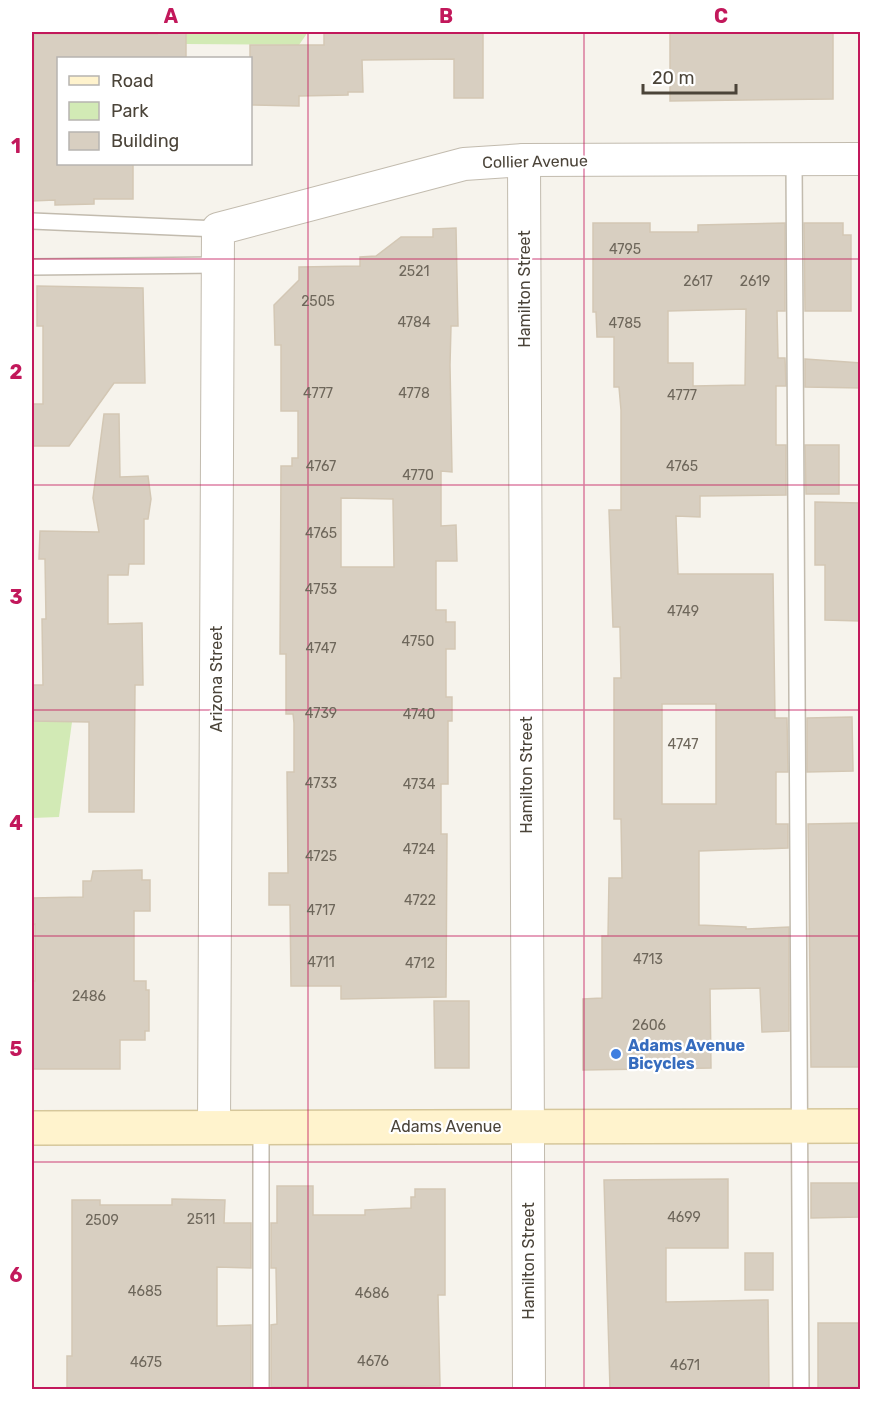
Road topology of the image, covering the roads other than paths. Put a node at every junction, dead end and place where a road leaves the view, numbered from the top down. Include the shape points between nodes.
1 (861, 159) edge
2 (524, 160) junction
3 (794, 160) junction
4 (32, 220) edge
5 (218, 229) junction
6 (218, 266) junction
7 (32, 267) edge
8 (261, 1126) junction
9 (527, 1126) junction
10 (801, 1126) junction
11 (861, 1126) edge
12 (32, 1128) edge
13 (214, 1128) junction
14 (261, 1389) edge
15 (529, 1389) edge
16 (801, 1389) edge

1 - 3 street, Collier Avenue
2 - 3 street, Collier Avenue
2 - 5 street, Collier Avenue via 464,164
2 - 9 street, Hamilton Street
3 - 10 lane
4 - 5 lane
5 - 6 street, Arizona Street
6 - 7 lane
6 - 13 street, Arizona Street
8 - 9 main road, Adams Avenue
8 - 13 main road, Adams Avenue
8 - 14 lane
9 - 10 main road, Adams Avenue
9 - 15 street, Hamilton Street
10 - 11 main road, Adams Avenue
10 - 16 lane
12 - 13 main road, Adams Avenue

